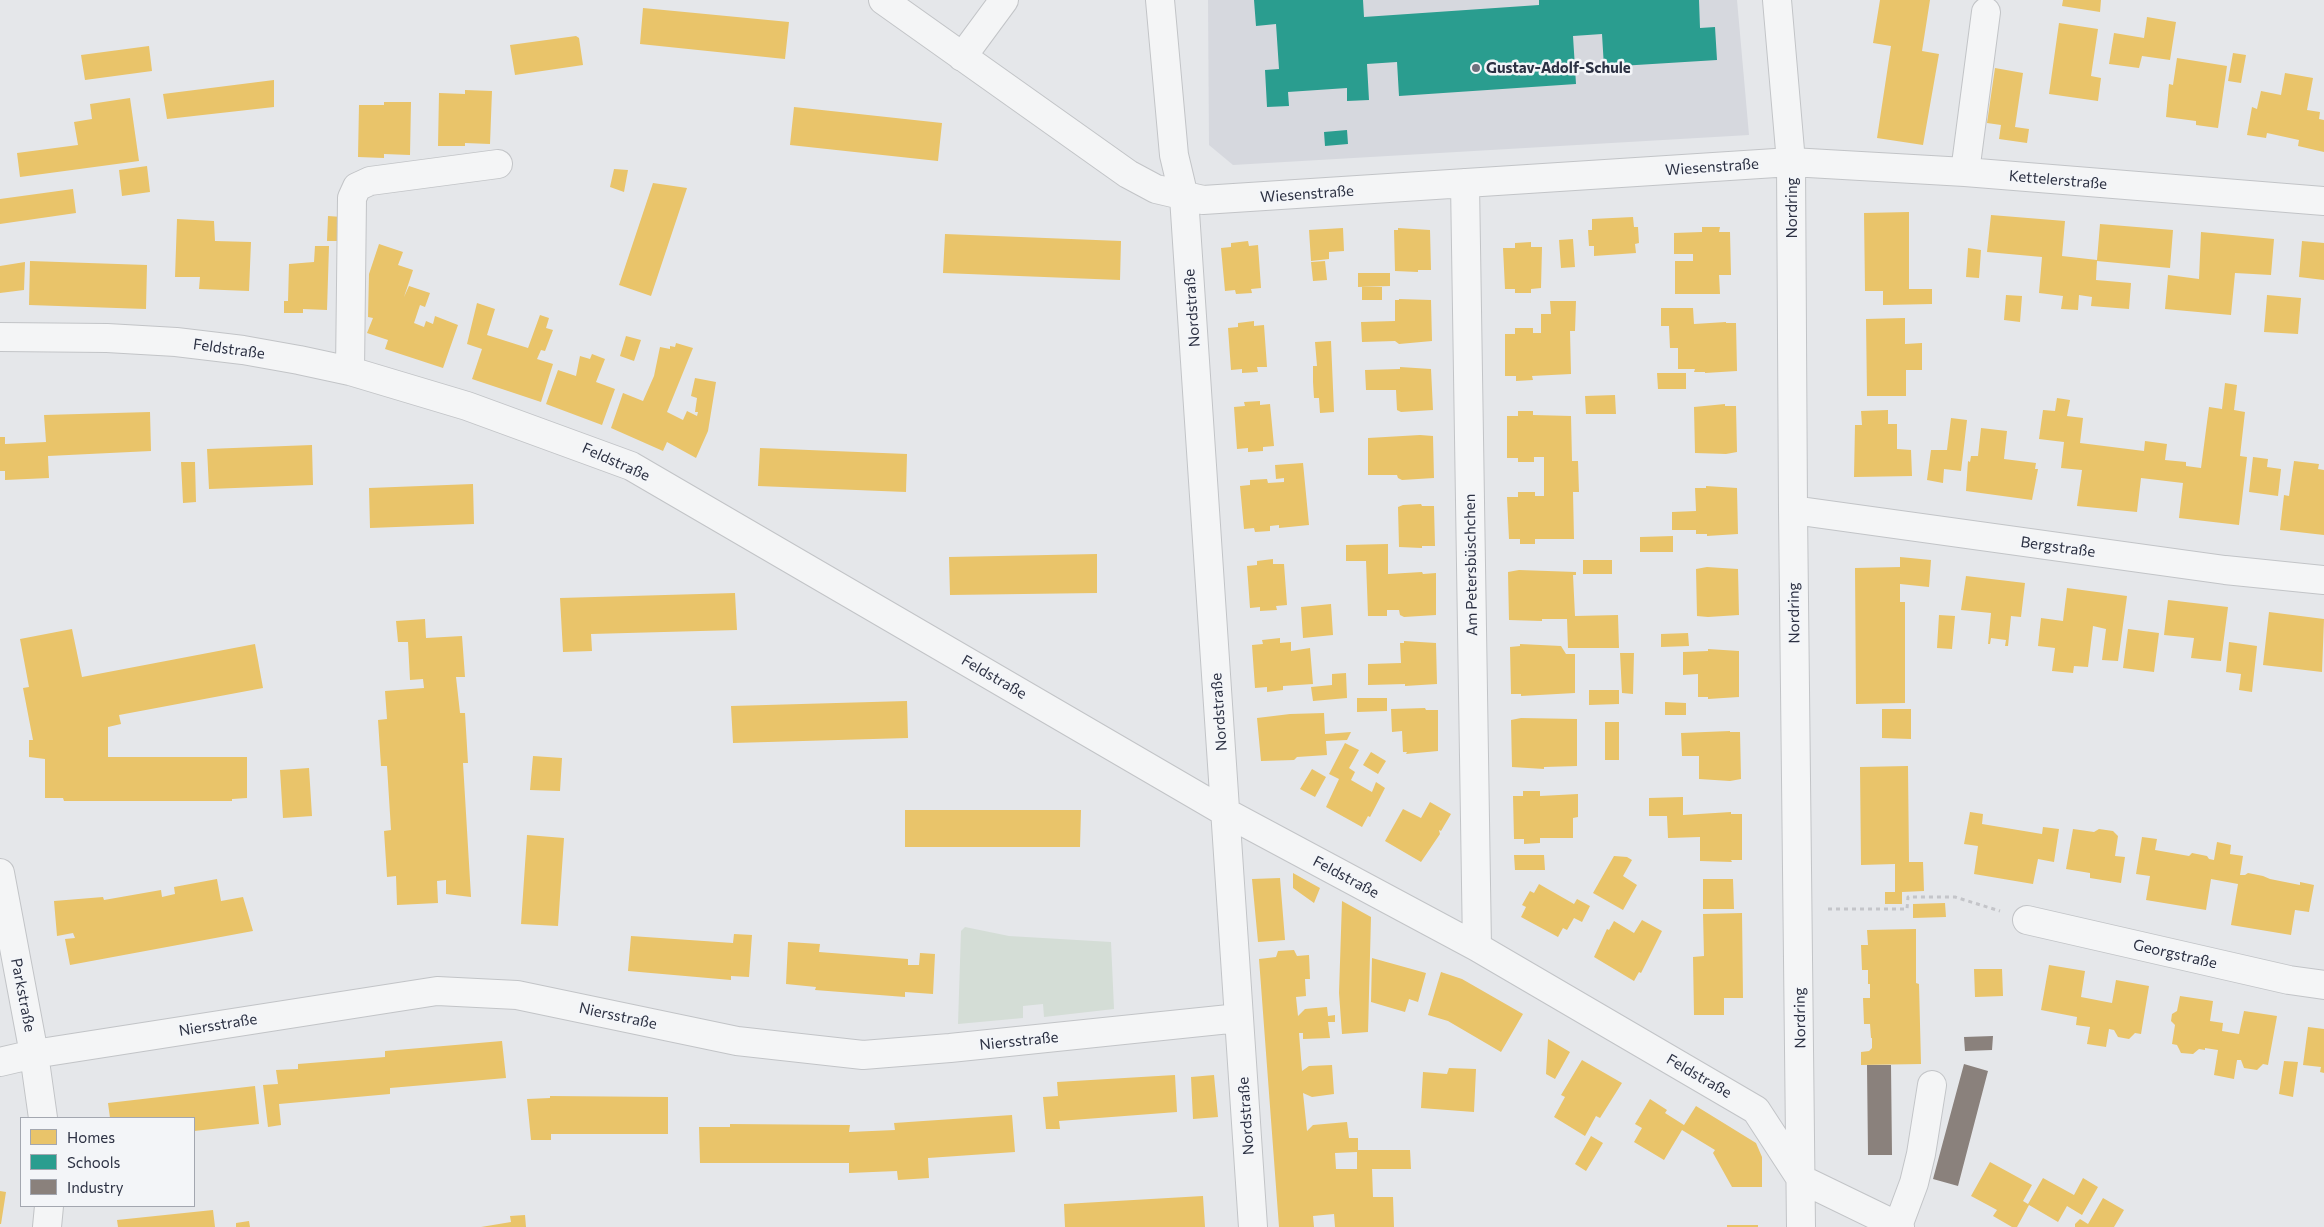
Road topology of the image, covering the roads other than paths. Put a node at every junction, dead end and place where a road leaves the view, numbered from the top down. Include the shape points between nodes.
1 (883, 0) edge
2 (1004, 0) edge
3 (1160, 0) edge
4 (1777, 0) edge
5 (1986, 12) dead end
6 (962, 57) junction
7 (1791, 162) junction
8 (498, 164) dead end
9 (1966, 172) junction
10 (1465, 183) junction
11 (1184, 197) junction
12 (2324, 201) edge
13 (0, 337) edge
14 (350, 371) junction
15 (1793, 510) junction
16 (2324, 580) edge
17 (1225, 812) junction
18 (0, 873) edge
19 (2027, 920) road end
20 (1478, 947) junction
21 (2324, 985) edge
22 (1239, 1018) junction
23 (34, 1054) junction
24 (0, 1062) edge
25 (1932, 1084) dead end
26 (43, 1117) edge
27 (1801, 1179) junction
28 (49, 1207) edge
29 (1899, 1226) edge
30 (47, 1227) edge
31 (1252, 1227) edge
32 (1802, 1227) edge

1 - 6 street, Wiesenstraße
2 - 6 street
3 - 11 street, Nordstraße via 1174,155
4 - 7 street, Nordring
5 - 9 street
6 - 11 street, Wiesenstraße via 1128,174 1156,189
7 - 9 street, Kettelerstraße
7 - 10 street, Wiesenstraße
7 - 15 street, Nordring
8 - 14 street via 370,181 357,187 352,198
9 - 12 street, Kettelerstraße
10 - 11 street, Wiesenstraße via 1228,199
10 - 20 street, Am Petersbüschchen
11 - 17 street, Nordstraße
13 - 14 street, Feldstraße via 176,342 243,350
14 - 17 street, Feldstraße via 466,406 631,466
15 - 16 street, Bergstraße via 2226,570
15 - 27 street, Nordring
17 - 20 street, Feldstraße
17 - 22 street, Nordstraße
18 - 23 street, Parkstraße
19 - 21 street, Georgstraße via 2289,980
20 - 27 street, Feldstraße via 1756,1110
22 - 23 street, Niersstraße via 863,1055 738,1042 517,995 437,991
22 - 31 street, Nordstraße
23 - 24 street, Niersstraße
23 - 26 street, Parkstraße
25 - 29 street via 1921,1154
27 - 29 street
27 - 32 street, Nordring
28 - 30 street

